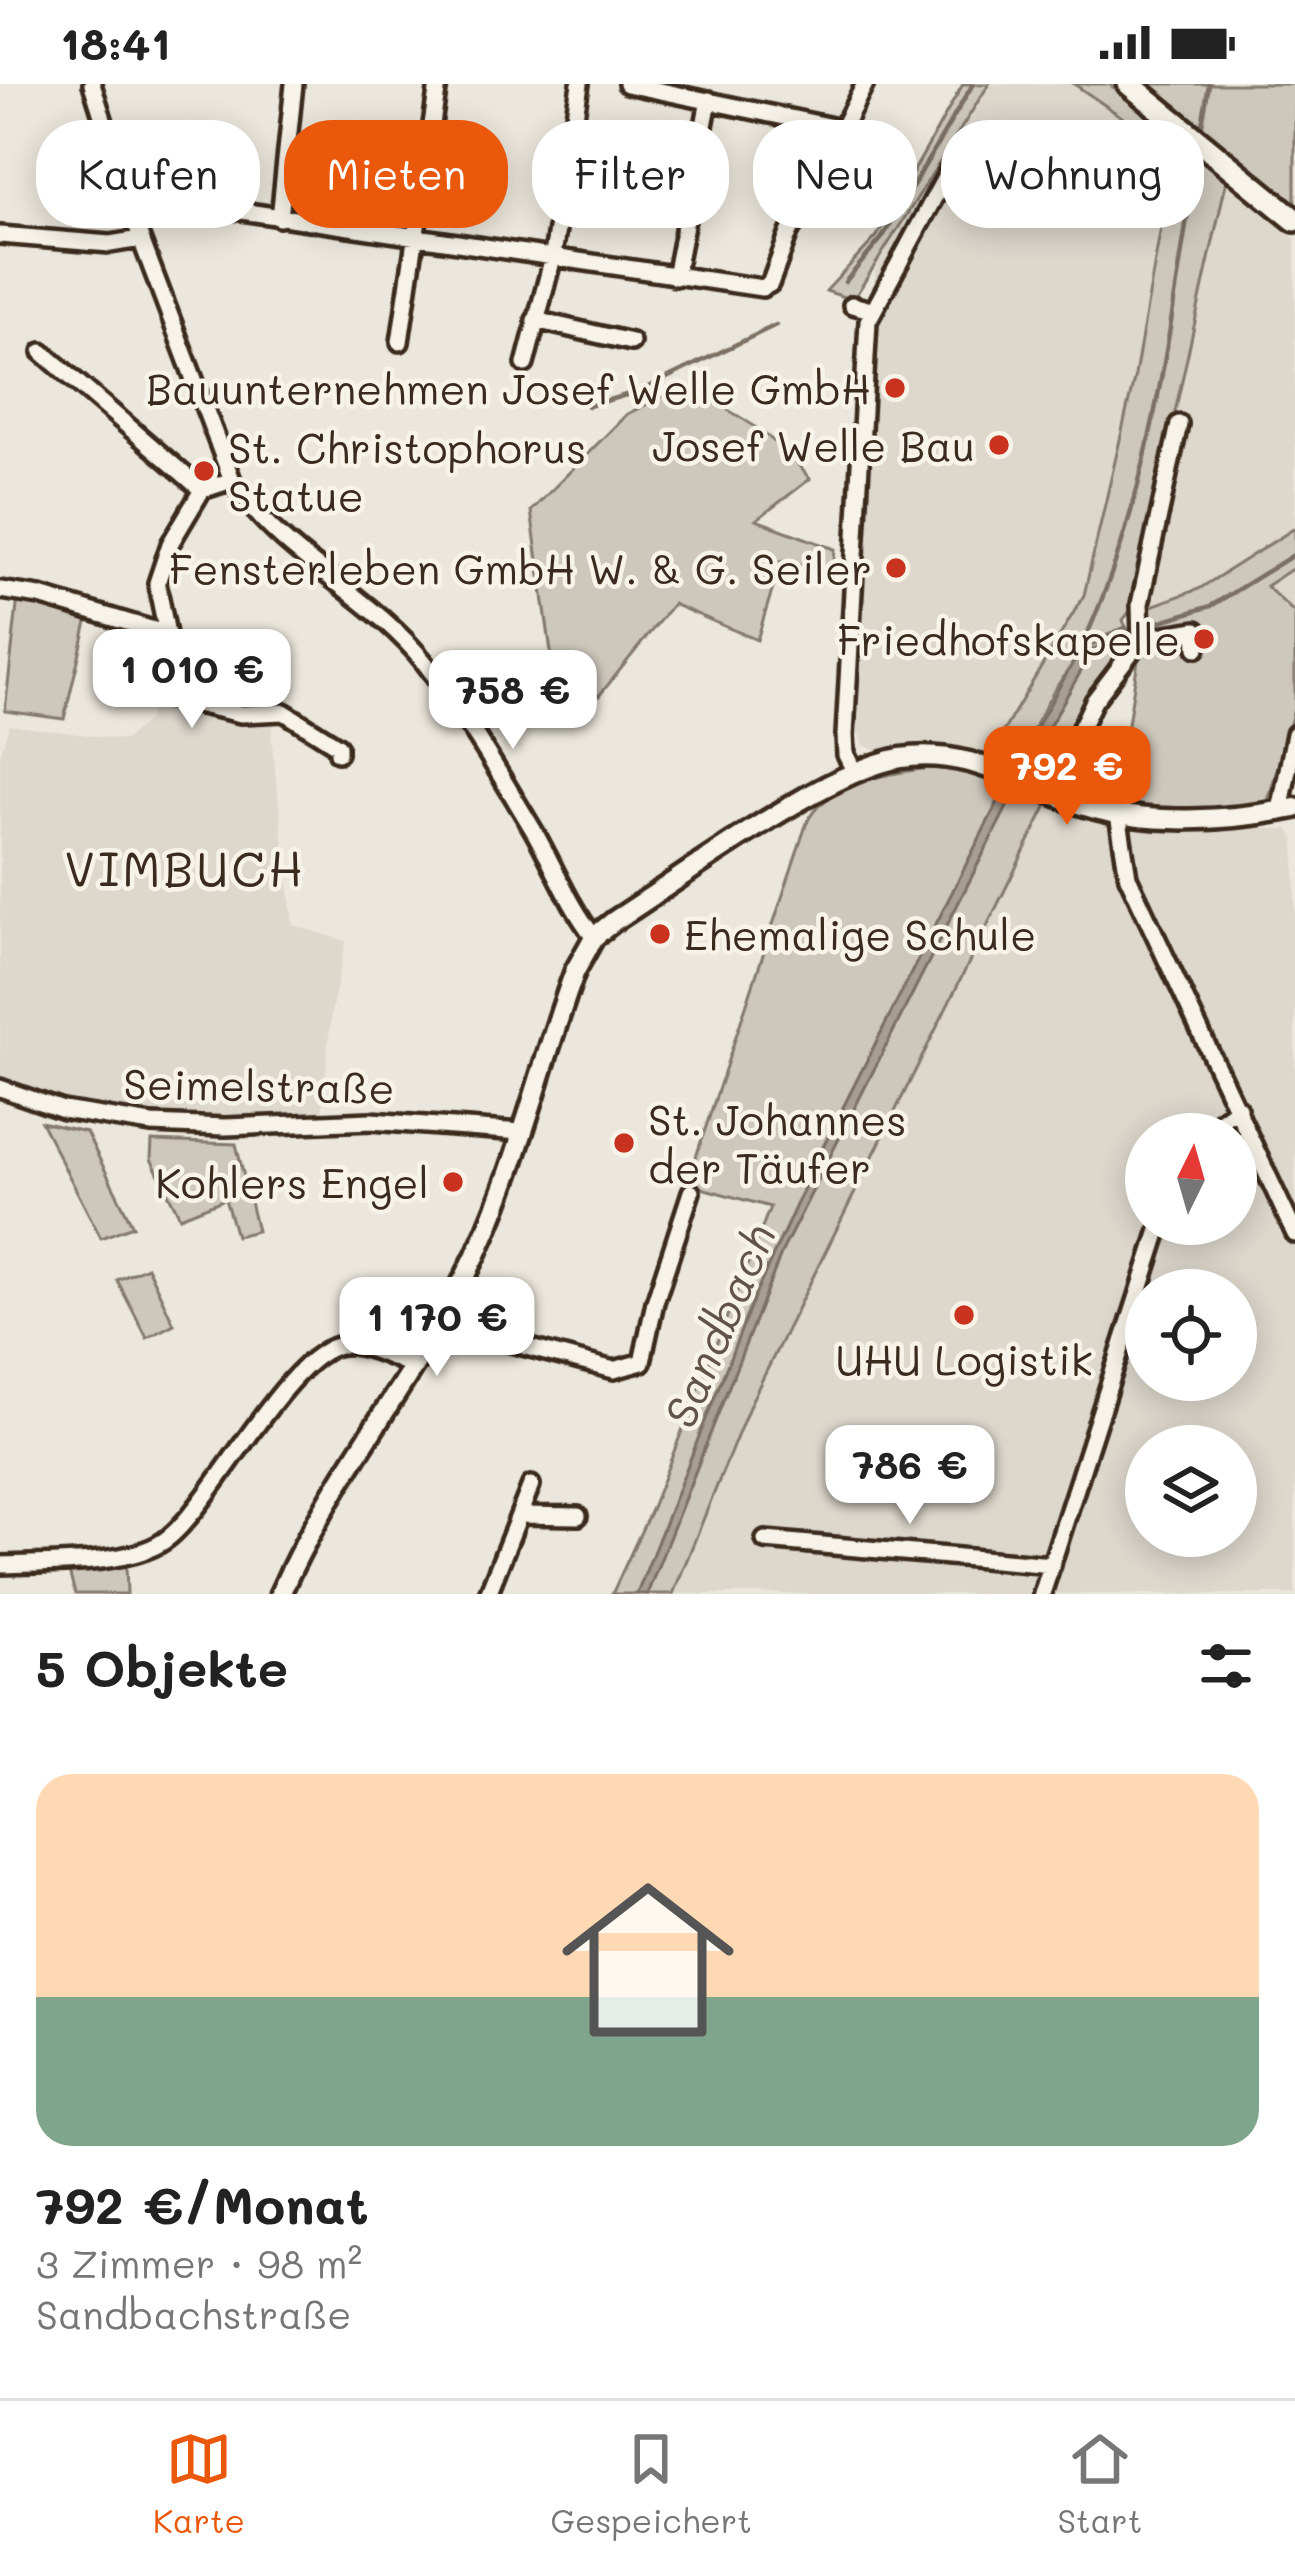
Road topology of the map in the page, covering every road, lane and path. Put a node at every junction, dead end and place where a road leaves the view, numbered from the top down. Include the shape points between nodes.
1 (92, 84) edge
2 (294, 84) edge
3 (438, 84) edge
4 (580, 84) edge
5 (627, 84) edge
6 (865, 84) edge
7 (1129, 84) edge
8 (709, 100) junction
9 (104, 120) edge
10 (801, 120) edge
11 (847, 120) edge
12 (941, 184) edge
13 (260, 215) edge
14 (280, 218) junction
15 (1295, 220) edge
16 (138, 228) edge
17 (792, 228) edge
18 (0, 235) edge
19 (417, 237) junction
20 (142, 239) junction
21 (551, 261) junction
22 (675, 277) junction
23 (852, 305) dead end
24 (871, 310) junction
25 (535, 320) junction
26 (400, 342) dead end
27 (631, 342) dead end
28 (42, 352) dead end
29 (525, 364) dead end
30 (1179, 424) dead end
31 (232, 480) junction
32 (202, 490) junction
33 (0, 590) edge
34 (1142, 632) junction
35 (167, 634) junction
36 (1197, 648) dead end
37 (1295, 734) edge
38 (338, 753) dead end
39 (854, 771) junction
40 (1041, 790) junction
41 (1287, 810) edge
42 (1118, 814) junction
43 (594, 937) junction
44 (0, 1088) edge
45 (1238, 1108) junction
46 (1231, 1113) edge
47 (520, 1132) junction
48 (692, 1192) dead end
49 (1295, 1234) edge
50 (1154, 1245) edge
51 (439, 1324) junction
52 (413, 1366) junction
53 (531, 1485) dead end
54 (520, 1515) junction
55 (578, 1516) dead end
56 (765, 1540) dead end
57 (1052, 1564) junction
58 (0, 1565) edge
59 (280, 1594) edge
60 (488, 1594) edge
61 (1042, 1594) edge

1 - 9 street
2 - 14 street
3 - 19 street
4 - 21 street
5 - 8 street
6 - 11 street
7 - 15 main road
8 - 10 street
8 - 22 street
12 - 24 street
13 - 14 street
14 - 19 street
16 - 20 street
17 - 22 street via 762,288
18 - 20 street
19 - 21 street
19 - 26 street
20 - 31 street
21 - 22 street
21 - 25 street
23 - 24 street
24 - 39 street via 845,735
25 - 27 street
25 - 29 street
28 - 32 street
30 - 34 street
31 - 32 street
31 - 43 street via 284,542 422,659
32 - 35 street via 157,583
33 - 35 street
34 - 36 street via 1196,630
34 - 40 street
35 - 38 street via 160,696 241,714 284,712
37 - 41 street
39 - 40 street via 928,756 972,761
39 - 43 street
40 - 42 street
41 - 42 street
42 - 45 street via 1128,877
43 - 47 street
44 - 47 street, Seimelstraße via 64,1110 151,1124 371,1121
45 - 46 street
45 - 49 street
47 - 51 street via 484,1238
48 - 51 street via 642,1362 631,1368
50 - 57 street
51 - 52 street
52 - 58 street via 352,1345 330,1348 247,1434 187,1522 160,1544 131,1555
52 - 59 street
53 - 54 street
54 - 55 street
54 - 60 street
56 - 57 street
57 - 61 street

